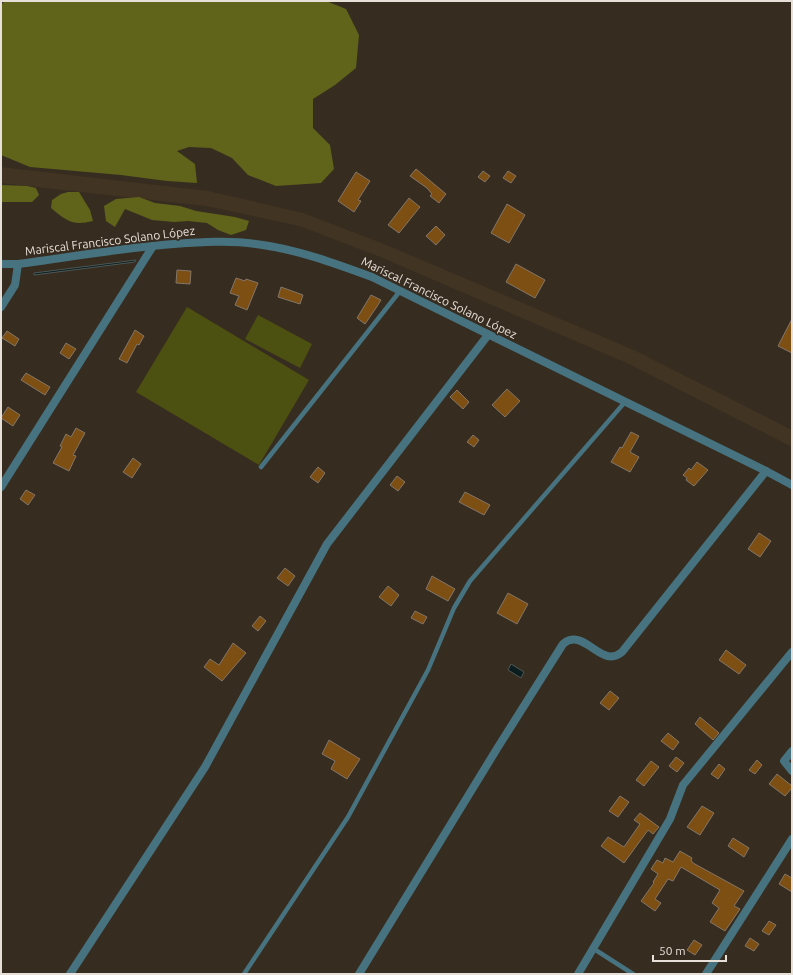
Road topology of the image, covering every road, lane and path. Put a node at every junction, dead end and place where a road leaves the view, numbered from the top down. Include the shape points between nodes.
1 (153, 246) junction
2 (1, 264) edge
3 (18, 264) junction
4 (400, 291) junction
5 (1, 307) edge
6 (488, 335) junction
7 (625, 402) junction
8 (262, 467) dead end
9 (766, 471) junction
10 (792, 485) edge
11 (1, 487) edge
12 (792, 652) edge
13 (792, 750) edge
14 (792, 772) edge
15 (792, 839) edge
16 (594, 949) junction
17 (70, 974) edge
18 (244, 974) edge
19 (359, 974) edge
20 (578, 974) edge
21 (633, 974) edge
22 (706, 974) edge

1 - 3 street, Mariscal Francisco Solano López
1 - 4 street, Mariscal Francisco Solano López via 231,242 290,250 372,277
1 - 11 street
2 - 3 street, Mariscal Francisco Solano López
3 - 5 street via 15,285
4 - 6 street, Mariscal Francisco Solano López
4 - 8 lane
6 - 7 street, Mariscal Francisco Solano López
6 - 17 street via 327,544 205,767
7 - 9 street, Mariscal Francisco Solano López
7 - 18 lane via 470,581 454,608 428,670 348,817
9 - 10 street, Mariscal Francisco Solano López
9 - 19 street via 622,652 613,657 606,656 578,640 570,640 563,644
12 - 16 street via 683,785 670,819
13 - 14 street via 784,761
15 - 22 street
16 - 20 street
16 - 21 lane

